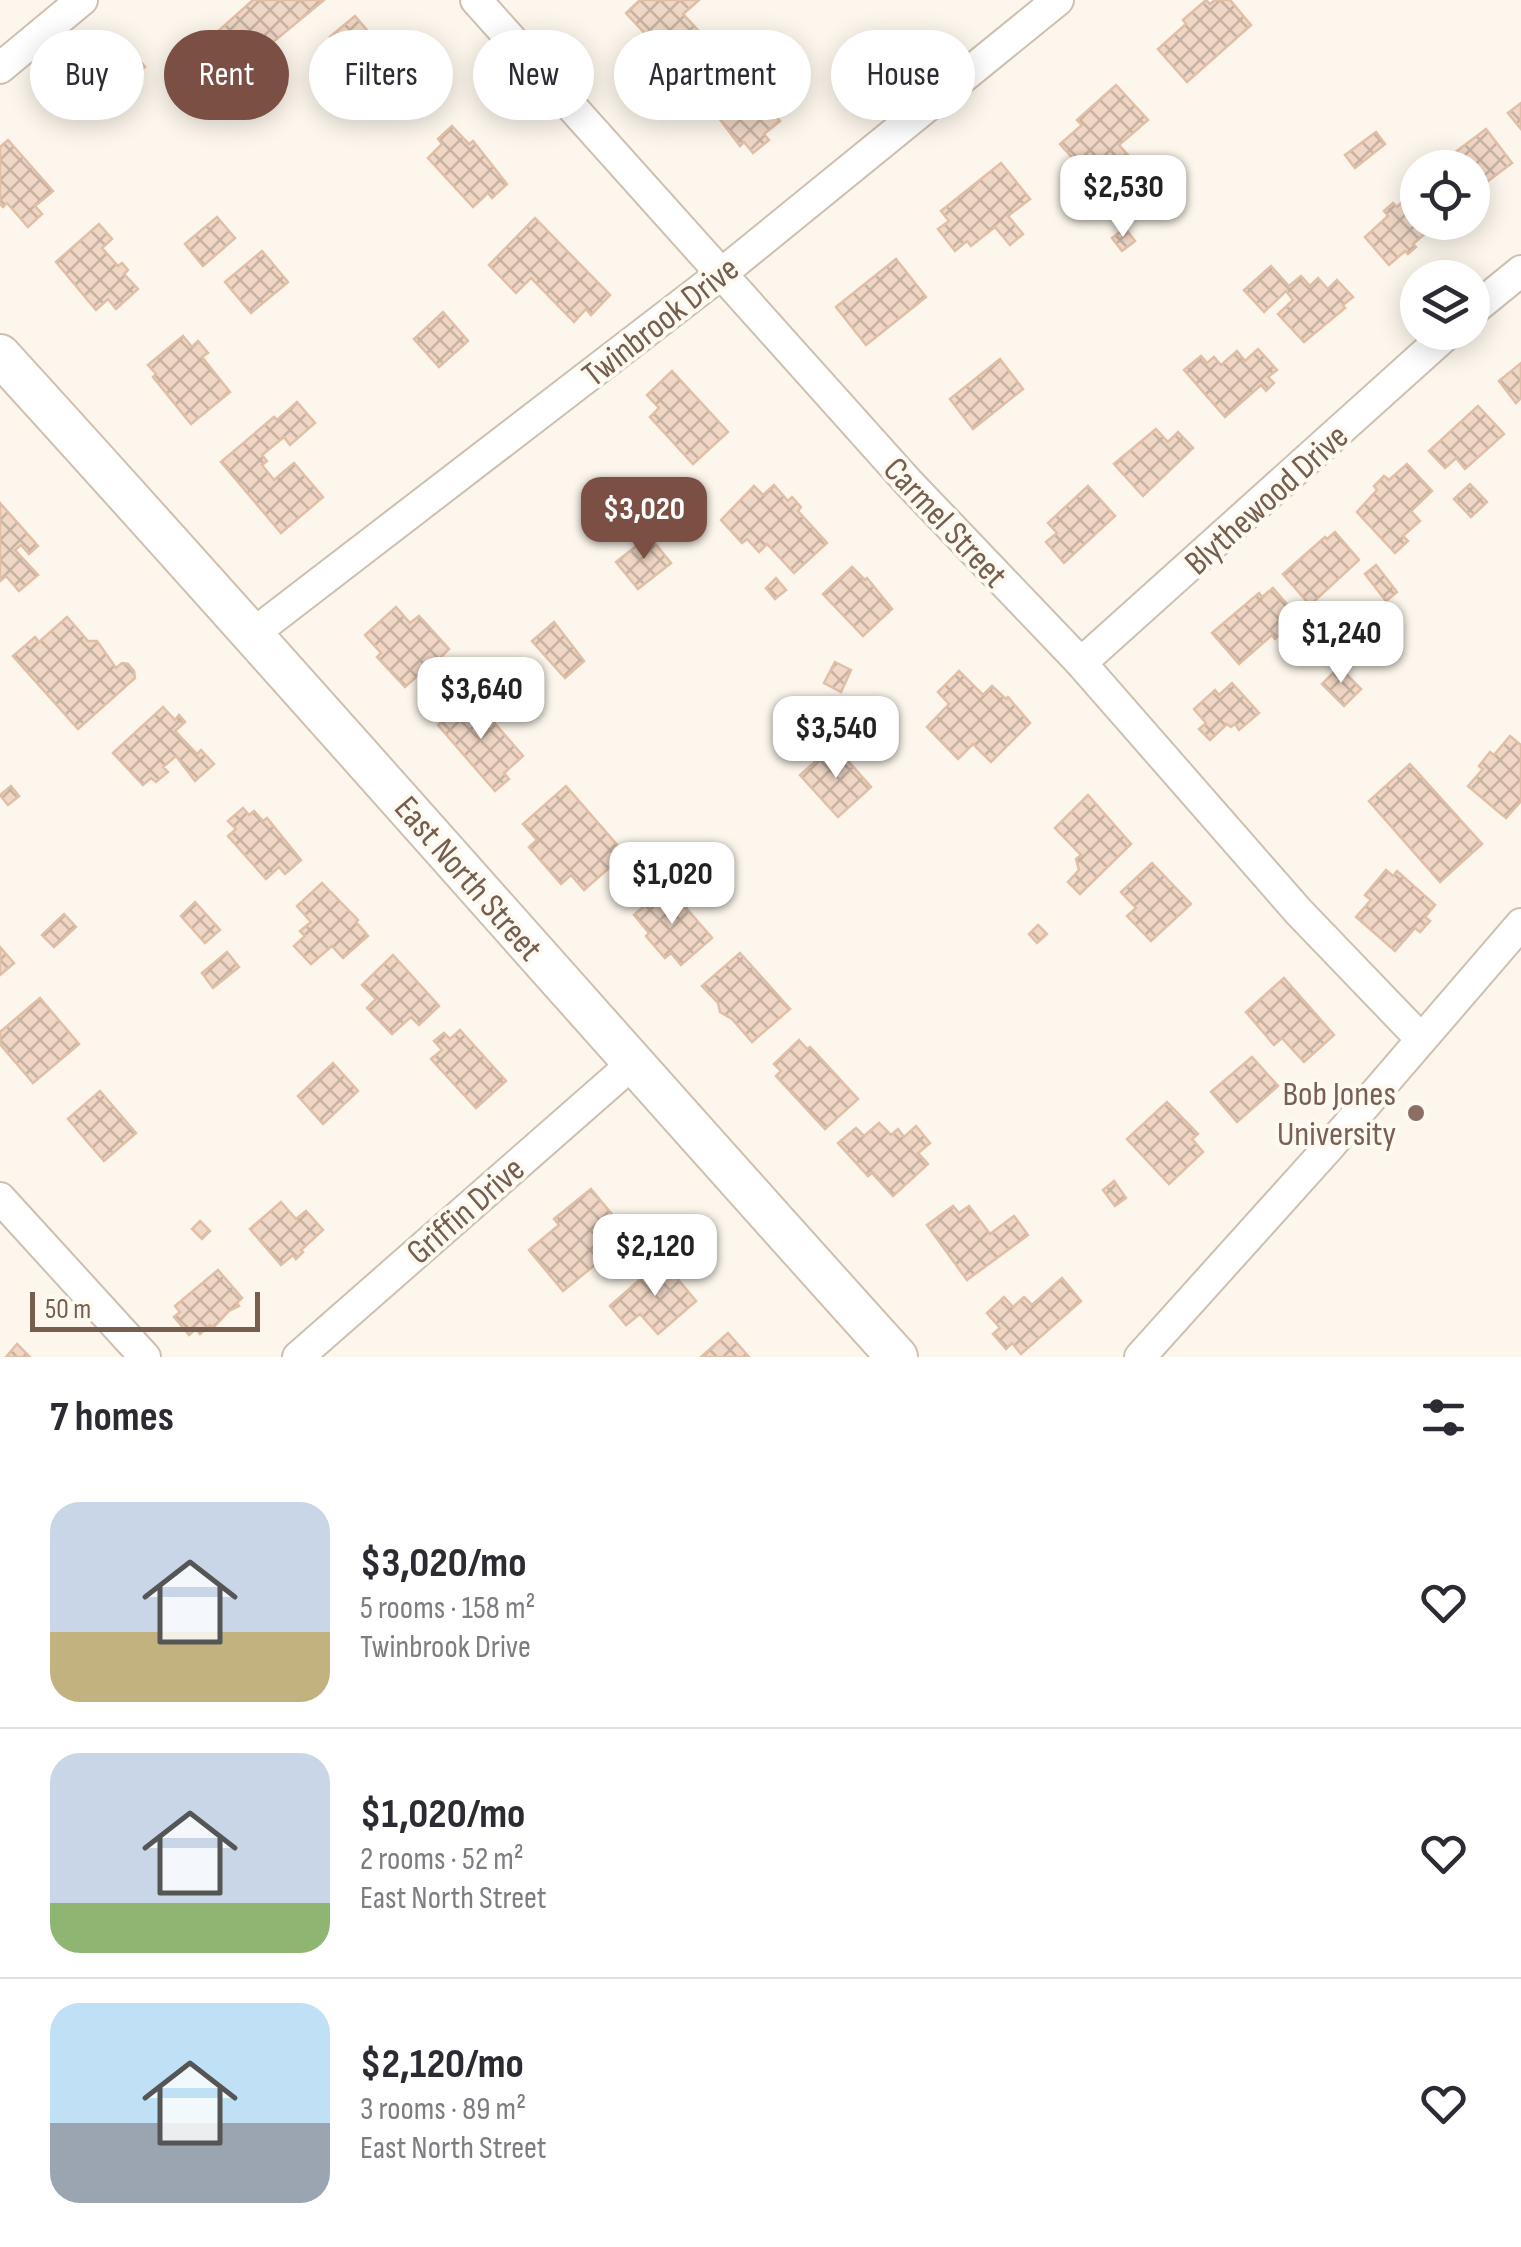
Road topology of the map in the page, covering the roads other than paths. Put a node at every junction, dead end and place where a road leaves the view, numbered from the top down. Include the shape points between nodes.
1 (82, 0) edge
2 (476, 0) edge
3 (1058, 0) edge
4 (0, 68) edge
5 (1521, 271) edge
6 (721, 274) junction
7 (1490, 296) edge
8 (1429, 350) edge
9 (0, 355) edge
10 (254, 633) junction
11 (1081, 664) junction
12 (1521, 924) edge
13 (1422, 1039) junction
14 (632, 1064) junction
15 (0, 1198) edge
16 (144, 1357) edge
17 (298, 1357) edge
18 (897, 1357) edge
19 (1140, 1357) edge

1 - 4 street
2 - 6 street, Carmel Street
3 - 6 street, Twinbrook Drive
5 - 7 street
6 - 10 street, Twinbrook Drive
6 - 11 street, Carmel Street
8 - 11 street, Blythewood Drive
9 - 10 main road, East North Street
10 - 14 main road, East North Street
11 - 13 street, Carmel Street via 1298,911
12 - 13 street
13 - 19 street
14 - 17 street, Griffin Drive
14 - 18 main road, East North Street
15 - 16 street

